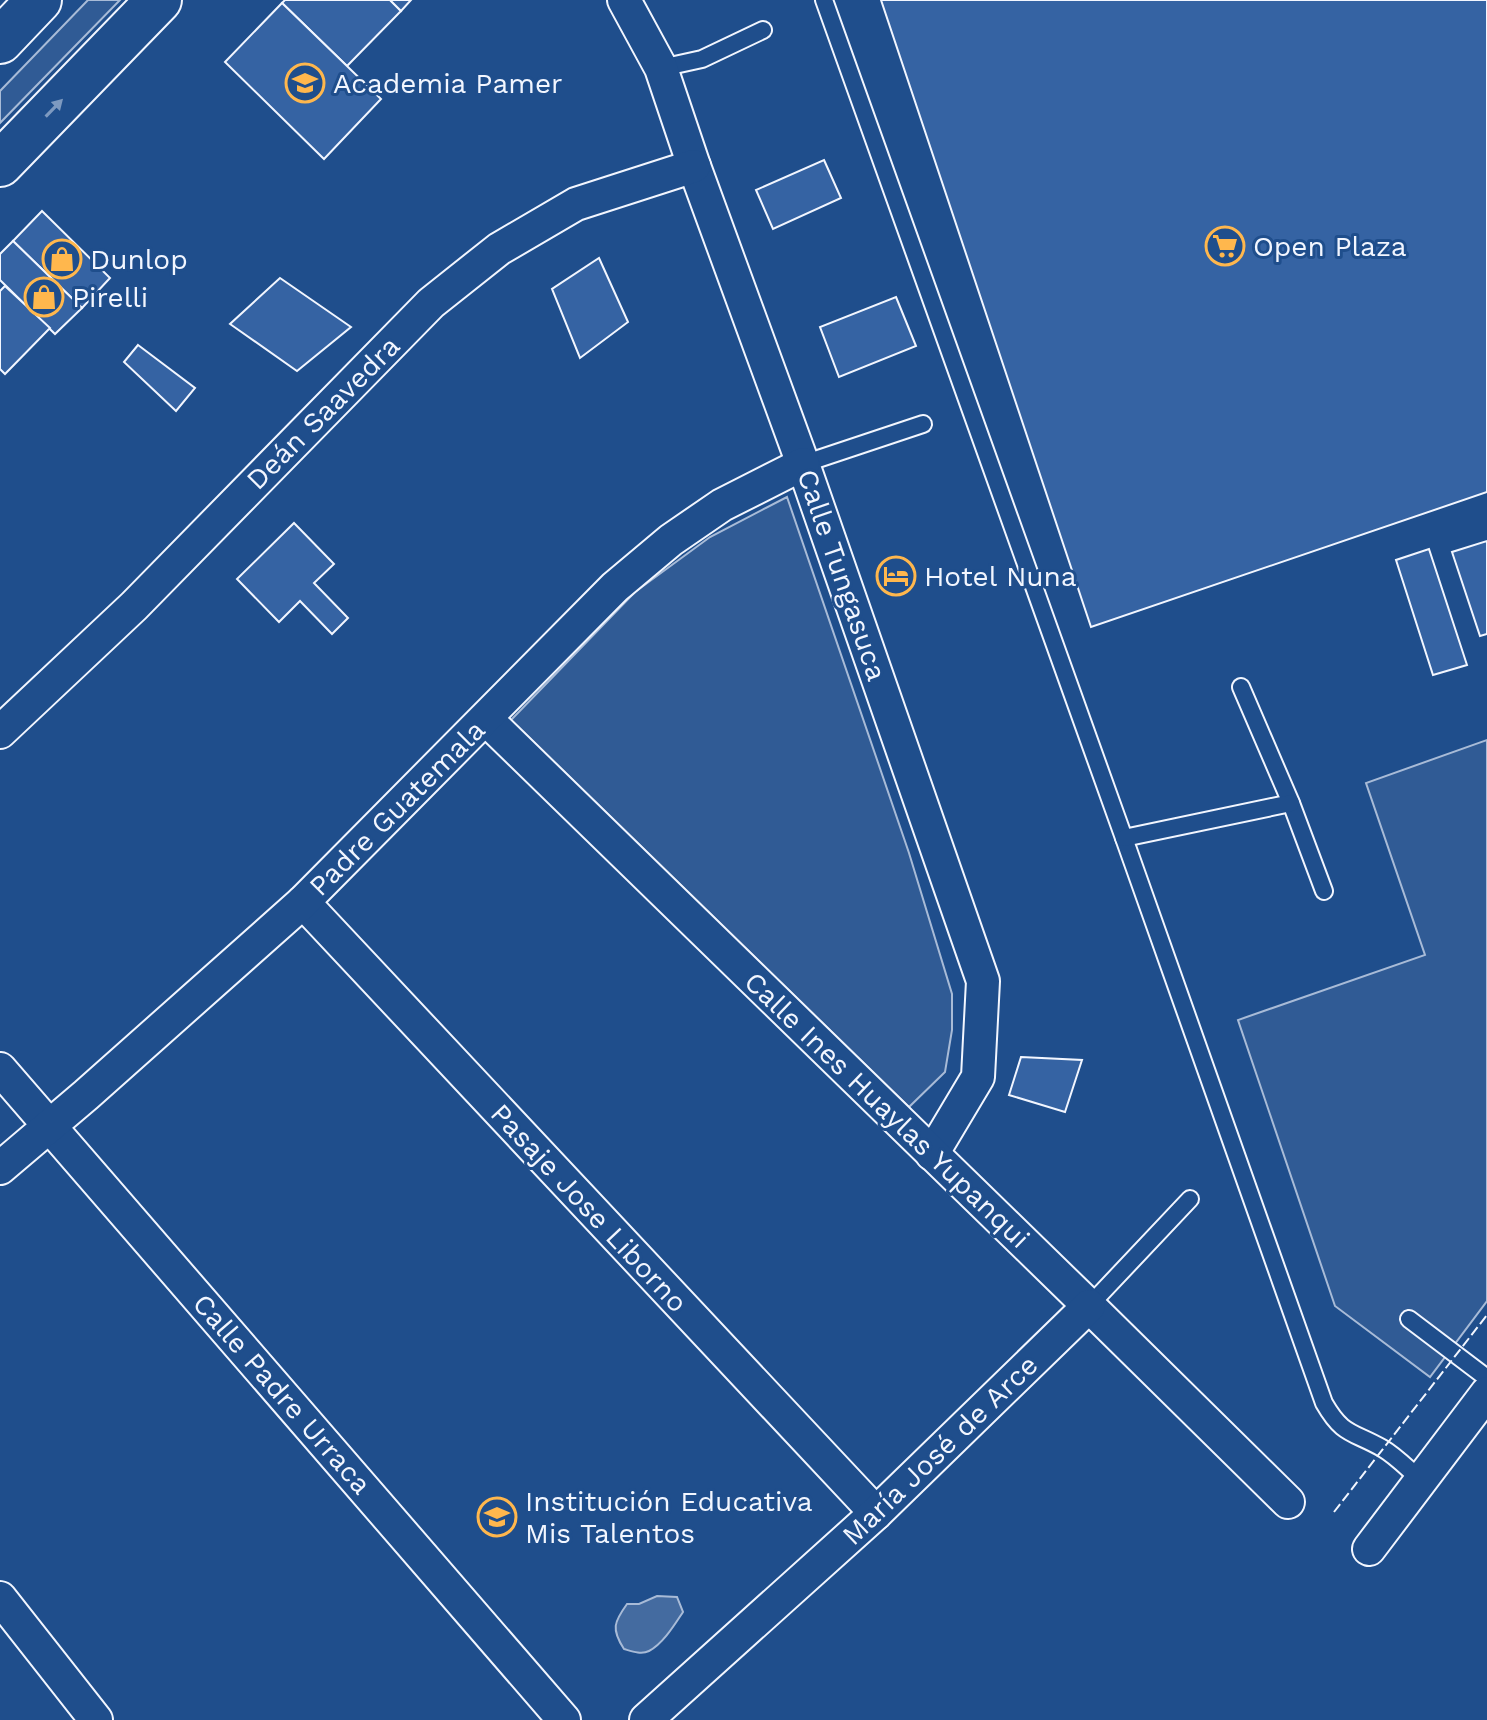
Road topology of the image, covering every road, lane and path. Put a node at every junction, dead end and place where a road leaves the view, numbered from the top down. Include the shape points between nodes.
1 (39, 0) edge
2 (159, 0) edge
3 (624, 0) edge
4 (824, 0) edge
5 (763, 30) dead end
6 (0, 41) edge
7 (661, 68) junction
8 (0, 164) edge
9 (694, 166) junction
10 (923, 424) dead end
11 (803, 464) junction
12 (1241, 687) dead end
13 (486, 719) junction
14 (0, 732) edge
15 (1291, 803) junction
16 (1124, 838) junction
17 (1324, 891) dead end
18 (303, 902) junction
19 (0, 1069) edge
20 (51, 1126) junction
21 (932, 1154) junction
22 (0, 1168) edge
23 (1190, 1199) dead end
24 (1089, 1306) junction
25 (1409, 1319) dead end
26 (1487, 1378) edge
27 (1487, 1393) edge
28 (1421, 1480) junction
29 (1288, 1502) dead end
30 (876, 1513) junction
31 (1369, 1549) dead end
32 (0, 1598) edge
33 (96, 1720) edge
34 (564, 1720) edge
35 (646, 1720) edge

1 - 6 main road
8 -> 2 main road
3 - 7 street, Calle Tungasuca
4 - 16 lane
5 - 7 lane via 702,59
7 - 9 street, Calle Tungasuca
9 - 11 street, Calle Tungasuca
9 - 14 street, Deán Saavedra via 576,204 499,249 431,303 134,606
10 - 11 lane
11 - 13 street, Padre Guatemala via 722,505 671,540 615,587
11 - 21 street, Calle Tungasuca via 983,981 978,1077
12 - 15 lane
13 - 18 street, Padre Guatemala
13 - 21 street, Calle Ines Huaylas Yupanqui
15 - 16 lane
15 - 17 lane
16 - 28 lane via 1324,1403 1346,1431 1383,1449
18 - 20 street, Padre Guatemala
18 - 30 street, Pasaje Jose Liborno
19 - 20 street, Calle Padre Urraca
20 - 22 street, Padre Guatemala
20 - 34 street, Calle Padre Urraca
21 - 24 street, Calle Ines Huaylas Yupanqui
23 - 24 lane
24 - 29 street, Calle Ines Huaylas Yupanqui
24 - 30 street, María José de Arce
25 - 26 lane
27 - 28 street
28 - 31 street
30 - 35 street, María José de Arce
32 - 33 street

